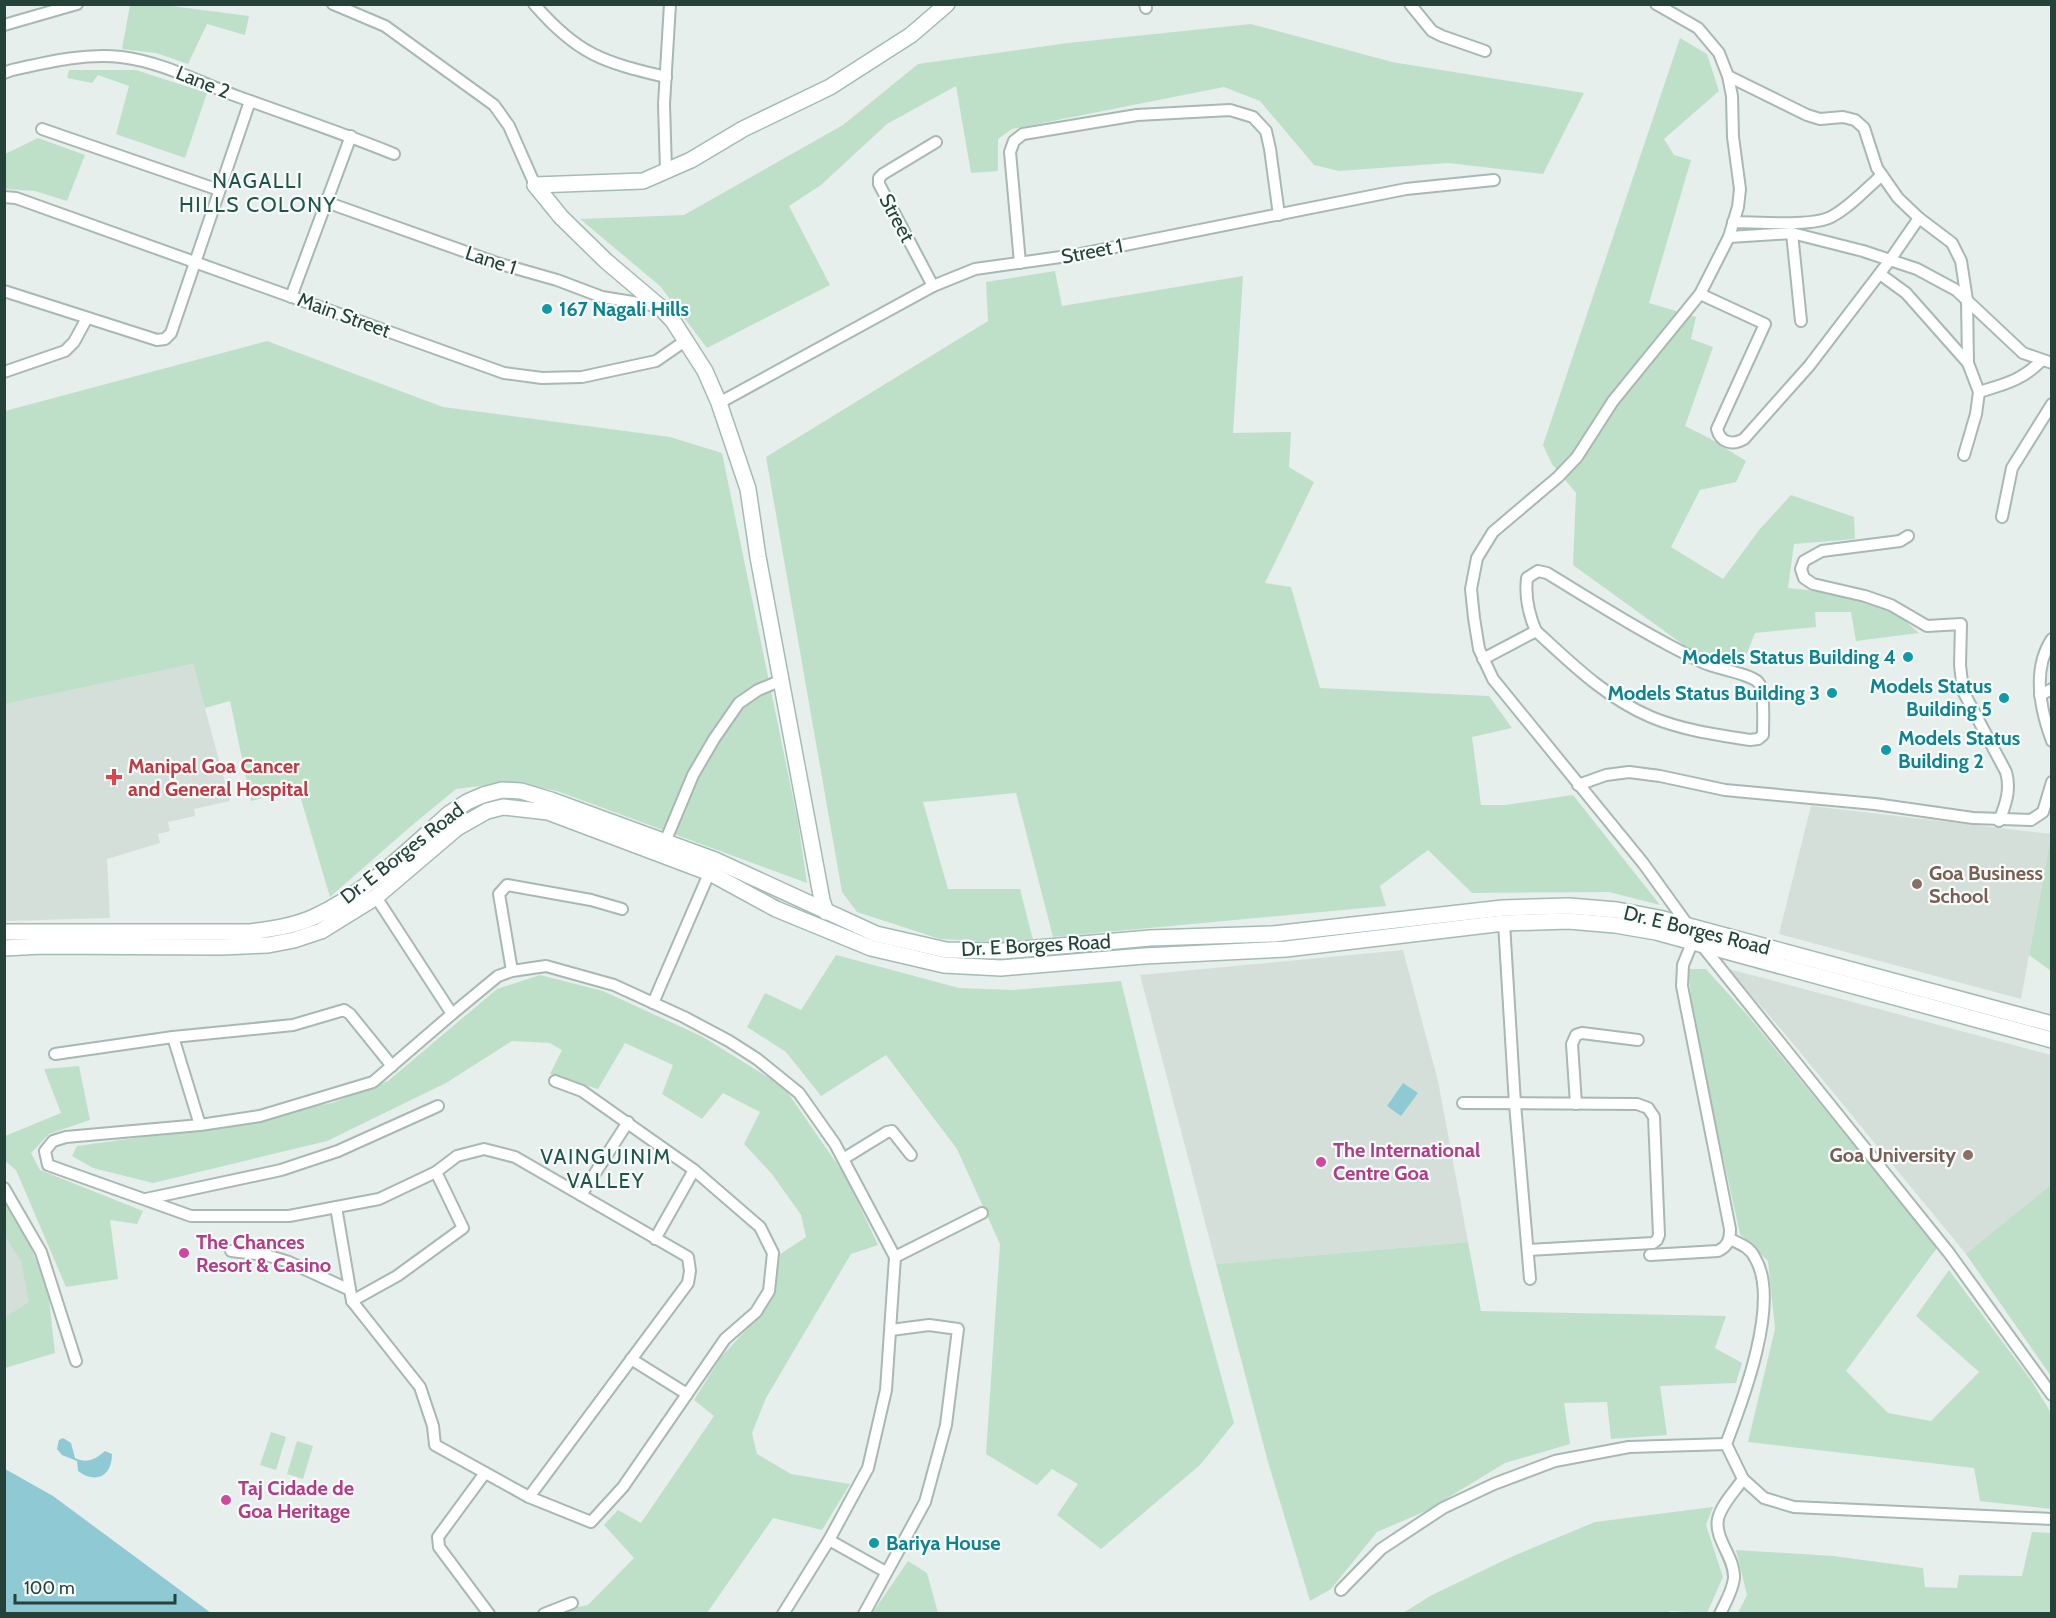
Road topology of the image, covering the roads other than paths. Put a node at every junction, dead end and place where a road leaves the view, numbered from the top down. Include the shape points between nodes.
1 (77, 4) edge
2 (333, 4) edge
3 (534, 4) edge
4 (670, 4) edge
5 (1410, 4) edge
6 (1656, 4) edge
7 (946, 5) edge
8 (4, 25) edge
9 (1485, 51) dead end
10 (4, 73) edge
11 (1728, 76) junction
12 (666, 77) junction
13 (250, 101) junction
14 (42, 129) dead end
15 (351, 136) junction
16 (936, 142) dead end
17 (394, 154) dead end
18 (666, 171) junction
19 (1882, 175) junction
20 (1494, 180) dead end
21 (535, 185) junction
22 (219, 190) junction
23 (4, 198) edge
24 (326, 202) junction
25 (1279, 215) junction
26 (1919, 218) junction
27 (1733, 222) junction
28 (1792, 233) junction
29 (1729, 237) junction
30 (1890, 260) junction
31 (1020, 263) junction
32 (196, 264) junction
33 (1880, 274) junction
34 (933, 286) junction
35 (4, 291) edge
36 (1700, 294) junction
37 (291, 297) junction
38 (1967, 300) junction
39 (659, 306) junction
40 (87, 318) junction
41 (1802, 321) dead end
42 (685, 341) junction
43 (2047, 361) edge
44 (1968, 363) junction
45 (4, 372) edge
46 (1979, 392) junction
47 (718, 403) junction
48 (2052, 404) edge
49 (1964, 455) dead end
50 (2002, 517) dead end
51 (1908, 536) dead end
52 (1536, 631) junction
53 (2052, 639) edge
54 (1484, 659) junction
55 (782, 680) junction
56 (2052, 689) edge
57 (2040, 695) junction
58 (2052, 741) edge
59 (2052, 782) edge
60 (1578, 785) junction
61 (1999, 820) junction
62 (666, 842) junction
63 (712, 867) junction
64 (376, 897) junction
65 (622, 909) dead end
66 (826, 912) junction
67 (1504, 923) junction
68 (1689, 926) junction
69 (4, 932) edge
70 (1697, 944) junction
71 (4, 948) edge
72 (512, 970) junction
73 (653, 1003) junction
74 (452, 1014) junction
75 (2052, 1024) edge
76 (173, 1037) junction
77 (1638, 1040) dead end
78 (2052, 1040) edge
79 (55, 1054) dead end
80 (392, 1066) junction
81 (555, 1081) dead end
82 (1462, 1103) dead end
83 (1515, 1104) junction
84 (1576, 1104) junction
85 (438, 1106) dead end
86 (628, 1122) junction
87 (200, 1125) junction
88 (911, 1155) dead end
89 (843, 1159) junction
90 (694, 1170) junction
91 (436, 1172) junction
92 (4, 1188) edge
93 (581, 1195) junction
94 (146, 1199) junction
95 (336, 1207) junction
96 (982, 1213) dead end
97 (655, 1239) junction
98 (1730, 1239) junction
99 (1528, 1250) junction
100 (231, 1251) dead end
101 (1650, 1255) dead end
102 (896, 1257) junction
103 (1530, 1279) dead end
104 (351, 1295) junction
105 (891, 1330) junction
106 (632, 1359) junction
107 (76, 1361) dead end
108 (687, 1394) junction
109 (2052, 1395) edge
110 (1726, 1444) junction
111 (485, 1473) junction
112 (1743, 1479) junction
113 (529, 1497) junction
114 (2052, 1519) edge
115 (829, 1540) junction
116 (886, 1572) junction
117 (1341, 1590) dead end
118 (572, 1603) dead end
119 (489, 1614) edge
120 (544, 1614) edge
121 (783, 1614) edge
122 (864, 1614) edge
123 (1720, 1614) edge

1 - 8 street
2 - 21 street via 385,26 494,105 509,126
3 - 12 street via 565,37 585,51 614,64
4 - 12 street
5 - 9 street via 1432,31
6 - 11 street via 1698,28 1719,53
7 - 18 main road via 911,35 830,87
10 - 13 street, Lane 2 via 73,57 120,57 159,65
11 - 19 street via 1808,115 1855,120 1864,128
11 - 27 street via 1740,189
12 - 18 street
13 - 15 street, Lane 2
13 - 22 street
14 - 22 street
15 - 17 street, Lane 2
15 - 24 street
16 - 34 street, Street via 879,178
18 - 21 main road via 643,181
19 - 26 street
19 - 27 street via 1828,218
20 - 25 street, Street 1 via 1406,189
21 - 39 main road via 606,261
22 - 32 street
23 - 32 street, Main Street via 16,198
24 - 37 street
24 - 39 street, Lane 1 via 602,297
25 - 31 street, Street 1
25 - 31 street via 1266,130 1253,117 1230,110 1137,115 1023,134 1014,141 1010,152
26 - 30 street
26 - 38 street via 1952,243 1961,261
27 - 29 street
28 - 29 street
28 - 30 street
28 - 41 street
29 - 36 street
30 - 33 street
30 - 38 street via 1917,269
31 - 34 street, Street 1 via 975,269
32 - 37 street, Main Street
32 - 40 street via 171,333 165,339 157,340
33 - 36 street via 1809,366 1738,443 1723,440 1718,429 1765,324
33 - 44 street via 1906,293
34 - 47 street, Street 1
35 - 40 street
36 - 54 street via 1613,402 1577,457 1493,532 1477,558 1471,589 1479,649
37 - 42 street, Main Street via 504,373 543,378 582,377 656,361
38 - 43 street via 2023,353
38 - 44 street
39 - 42 main road
40 - 45 street via 65,351
42 - 47 main road via 705,371
43 - 46 street via 2016,380
44 - 46 street
46 - 49 street
47 - 55 main road via 748,489
48 - 50 street via 2012,468
51 - 61 street via 1900,541 1822,551 1804,561 1801,569 1804,578 1813,584 1891,605 1927,626 1961,624 1963,691 2009,781
52 - 52 street via 1526,587 1527,578 1538,571 1696,660 1760,683 1763,735 1750,740 1703,733 1652,717 1588,677
52 - 54 street
53 - 57 street via 2041,671
54 - 60 street via 1493,679
55 - 62 street via 739,703 693,775
55 - 66 main road
56 - 57 street
57 - 58 street
59 - 61 street via 2043,812 2031,820
60 - 61 street via 1629,772 1725,790
60 - 68 street
62 - 63 main road, Dr. E Borges Road
62 - 69 main road, Dr. E Borges Road via 551,800 502,790 466,802 450,813 356,893 313,918 279,928 250,932
63 - 64 main road, Dr. E Borges Road via 548,812 503,807 487,811 457,828
63 - 66 main road, Dr. E Borges Road
63 - 67 main road, Dr. E Borges Road via 776,909 871,948 944,965 1001,968 1286,949
63 - 73 street
64 - 71 main road, Dr. E Borges Road via 321,931 268,945
64 - 74 street
65 - 72 street via 507,885 499,894
66 - 68 main road, Dr. E Borges Road via 876,934 946,950 1003,951 1150,938 1273,934 1503,908 1569,906 1617,910
67 - 70 main road, Dr. E Borges Road via 1568,921 1615,925
67 - 83 street
68 - 70 street
68 - 75 main road, Dr. E Borges Road
70 - 78 main road, Dr. E Borges Road
70 - 98 street via 1683,965 1682,986
70 - 109 street via 1949,1253
72 - 73 street via 546,966 614,985
72 - 74 street via 498,976
73 - 89 street via 729,1041 799,1093
74 - 80 street
76 - 79 street
76 - 80 street via 293,1025 344,1010
76 - 87 street
77 - 84 street via 1576,1035 1572,1044
80 - 87 street via 373,1082 260,1116
81 - 86 street via 582,1091
82 - 83 street
83 - 84 street
83 - 99 street
84 - 99 street via 1637,1104 1648,1108 1654,1117 1658,1240
85 - 94 street via 338,1151 280,1170
86 - 90 street
86 - 93 street
87 - 94 street via 66,1137 53,1141 45,1151 48,1165
88 - 89 street via 892,1131
89 - 102 street
90 - 97 street
90 - 108 street via 760,1227 773,1253 769,1291 756,1312 725,1339
91 - 93 street via 457,1156 484,1149 515,1157
91 - 95 street via 379,1199
91 - 104 street via 463,1228 397,1276
92 - 107 street via 41,1252
93 - 97 street
94 - 95 street via 191,1215 289,1215
95 - 104 street
96 - 102 street
97 - 106 street via 688,1257 688,1283
98 - 101 street via 1718,1251
98 - 110 street via 1747,1247 1755,1257 1764,1286 1762,1328
99 - 103 street
100 - 104 street via 289,1262
102 - 105 street
104 - 111 street via 420,1387 435,1444
105 - 115 street via 886,1390 868,1468
105 - 116 street via 929,1325 957,1329 946,1425 925,1502
106 - 108 street
106 - 113 street
108 - 113 street via 623,1487 591,1522
110 - 112 street
110 - 117 street via 1629,1447 1555,1461 1514,1476 1443,1508 1381,1549
111 - 113 street
111 - 119 street via 438,1542
112 - 114 street via 1764,1498 1794,1506
112 - 123 street via 1717,1521 1734,1578
115 - 116 street
115 - 121 street
116 - 122 street
118 - 120 street

